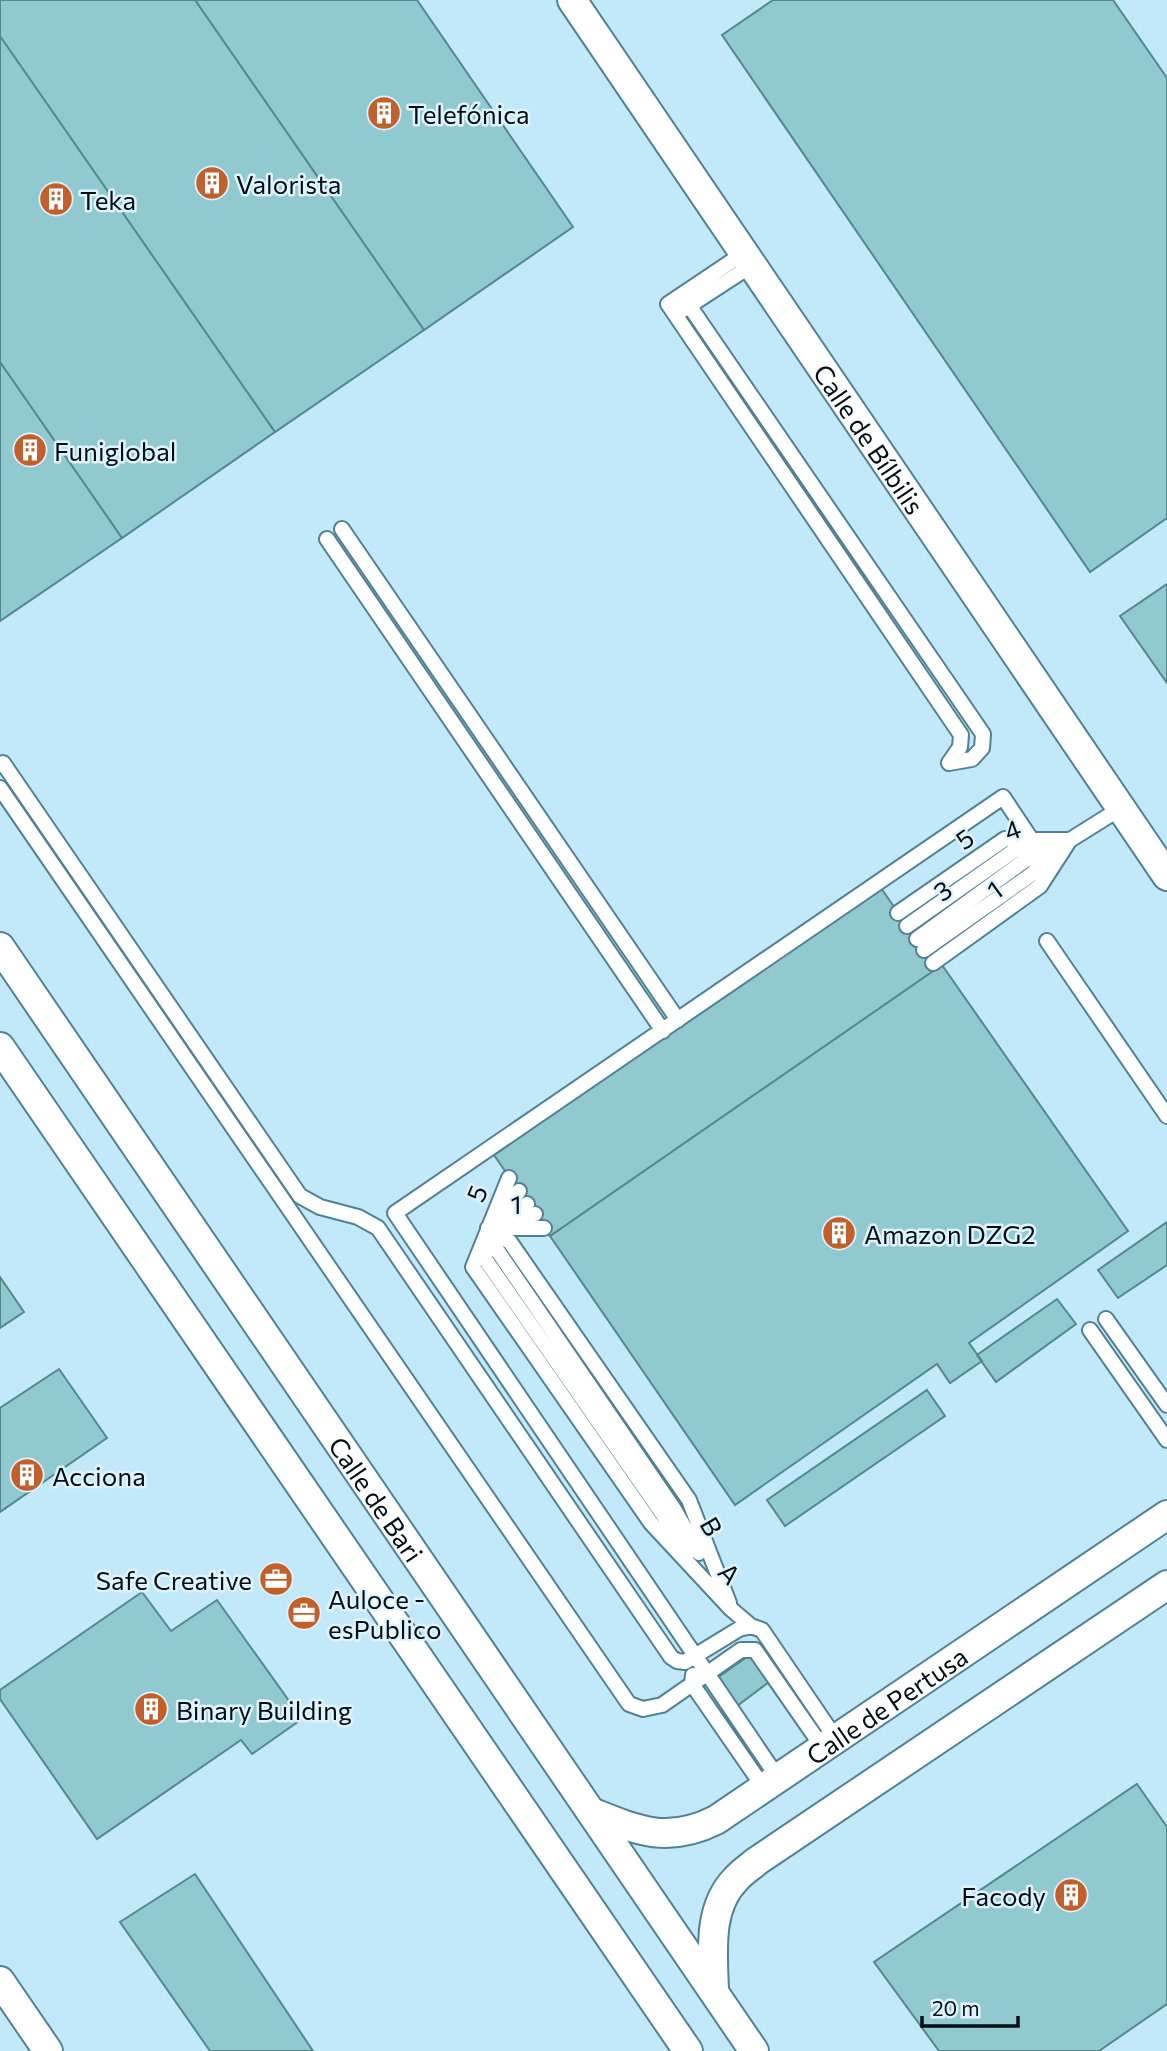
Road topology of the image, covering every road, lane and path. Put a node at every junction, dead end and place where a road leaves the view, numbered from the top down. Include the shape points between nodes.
1 (572, 0) edge
2 (748, 259) junction
3 (686, 300) junction
4 (342, 529) dead end
5 (327, 540) dead end
6 (1, 764) edge
7 (0, 788) edge
8 (1121, 808) junction
9 (1070, 840) junction
10 (1041, 854) junction
11 (1167, 876) edge
12 (898, 913) dead end
13 (907, 926) dead end
14 (1047, 941) dead end
15 (920, 945) dead end
16 (0, 947) edge
17 (933, 963) dead end
18 (678, 1020) junction
19 (663, 1031) junction
20 (0, 1047) edge
21 (1167, 1116) edge
22 (509, 1178) dead end
23 (488, 1228) junction
24 (544, 1228) dead end
25 (1106, 1319) dead end
26 (1090, 1330) dead end
27 (1167, 1405) edge
28 (1167, 1440) edge
29 (1167, 1515) edge
30 (1167, 1585) edge
31 (731, 1609) junction
32 (745, 1627) junction
33 (755, 1650) junction
34 (696, 1657) junction
35 (707, 1674) junction
36 (692, 1684) junction
37 (830, 1743) junction
38 (771, 1783) junction
39 (590, 1811) junction
40 (0, 1981) edge
41 (714, 1991) junction
42 (48, 2051) edge
43 (688, 2051) edge
44 (754, 2051) edge

1 - 2 street, Calle de Bílbilis
2 - 3 lane
2 - 8 street, Calle de Bílbilis
3 - 3 lane via 983,734 982,748 972,759 949,763 960,747 961,735 668,304
4 - 18 lane
5 - 19 lane
6 - 34 lane via 300,1196 320,1208 358,1217 378,1228 671,1657 685,1662
7 - 36 lane via 629,1704 643,1709 662,1705
8 - 9 lane
8 - 11 street, Calle de Bílbilis
9 - 10 lane, 1
9 - 10 lane, 4
10 - 12 lane, 5 via 1005,839
10 - 13 lane, 4 via 1015,850
10 - 15 lane via 1032,874
10 - 17 lane, 1 via 1040,886
10 - 18 lane via 1003,797
14 - 21 lane
16 - 39 street, Calle de Bari
18 - 19 lane
19 - 34 lane via 395,1213
20 - 43 street, Calle de Bari
22 - 23 lane, 5
23 - 23 lane via 527,1203
23 - 24 lane, 1
23 - 31 lane, B via 497,1250 674,1509
23 - 31 lane, A via 473,1267 651,1523
25 - 27 lane
26 - 28 lane
29 - 37 street, Calle de Pertusa
30 - 41 street via 734,1880 720,1905 712,1935
31 - 32 lane
32 - 33 lane
32 - 34 lane
32 - 37 lane via 762,1630 770,1640
33 - 35 lane via 741,1650
33 - 37 lane
34 - 35 lane
34 - 36 lane
35 - 36 lane
35 - 38 lane
36 - 38 lane
37 - 38 street, Calle de Pertusa
38 - 39 street, Calle de Pertusa via 695,1830 661,1834 629,1828
39 - 41 street, Calle de Bari
40 - 42 street
41 - 44 street, Calle de Bari

